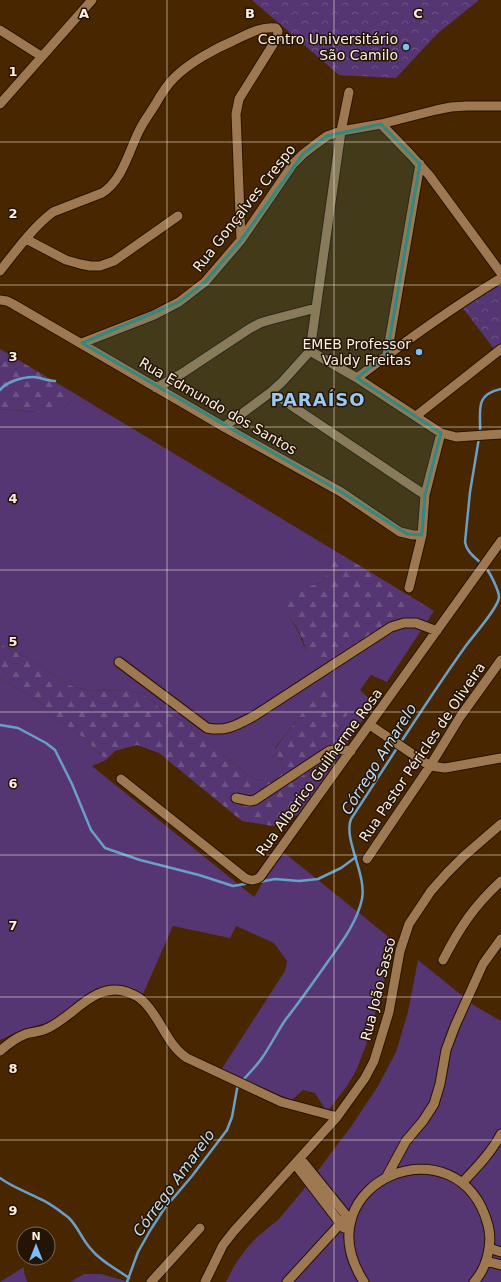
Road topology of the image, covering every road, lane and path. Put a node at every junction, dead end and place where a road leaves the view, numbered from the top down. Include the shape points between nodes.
1 (92, 0) edge
2 (0, 30) edge
3 (41, 56) junction
4 (349, 92) dead end
5 (0, 104) edge
6 (501, 106) edge
7 (381, 124) junction
8 (341, 131) junction
9 (420, 164) junction
10 (178, 216) dead end
11 (26, 239) junction
12 (241, 240) junction
13 (0, 271) edge
14 (501, 273) edge
15 (501, 278) edge
16 (0, 300) edge
17 (316, 308) junction
18 (82, 343) junction
19 (501, 349) edge
20 (310, 352) junction
21 (387, 355) junction
22 (357, 378) junction
23 (156, 388) junction
24 (271, 392) junction
25 (416, 416) junction
26 (224, 427) junction
27 (441, 433) junction
28 (501, 434) edge
29 (425, 495) junction
30 (422, 535) junction
31 (501, 541) edge
32 (409, 588) dead end
33 (437, 631) junction
34 (501, 660) edge
35 (119, 662) dead end
36 (370, 725) junction
37 (351, 751) junction
38 (501, 758) edge
39 (430, 766) junction
40 (121, 779) dead end
41 (236, 798) dead end
42 (501, 824) edge
43 (367, 859) dead end
44 (501, 881) edge
45 (501, 939) edge
46 (443, 960) dead end
47 (0, 1051) edge
48 (337, 1117) junction
49 (501, 1134) edge
50 (298, 1161) junction
51 (387, 1176) junction
52 (462, 1183) junction
53 (346, 1220) junction
54 (200, 1228) dead end
55 (489, 1248) junction
56 (501, 1252) edge
57 (486, 1261) junction
58 (501, 1265) edge
59 (151, 1282) edge
60 (205, 1282) edge
61 (287, 1282) edge
62 (364, 1282) edge
63 (474, 1282) edge

1 - 3 street
2 - 3 street
3 - 5 street
4 - 8 street
6 - 7 street, Rua Gonçalves Crespo via 451,107
7 - 8 street, Rua Gonçalves Crespo
7 - 9 street
8 - 12 street, Rua Gonçalves Crespo via 327,136 293,164
8 - 17 street
9 - 14 street
9 - 21 street
10 - 11 street via 114,261 100,266 66,260
11 - 12 street via 53,212 109,189 116,180 140,128 166,88 183,70 226,44 270,27 278,31 277,38 236,107
11 - 13 street
12 - 18 street, Rua Gonçalves Crespo via 205,282 180,302
15 - 21 street
16 - 18 street, Rua Edmundo dos Santos via 13,304
17 - 20 street
17 - 23 street via 260,323
18 - 23 street, Rua Edmundo dos Santos
19 - 25 street
20 - 22 street
20 - 24 street
21 - 22 street
22 - 25 street
23 - 26 street, Rua Edmundo dos Santos
24 - 26 street
24 - 29 street
25 - 27 street
26 - 30 street, Rua Edmundo dos Santos via 341,492 400,532
27 - 28 street via 456,437
27 - 29 street
29 - 30 street
30 - 32 street
31 - 33 street, Rua Alberico Guilherme Rosa
33 - 35 street via 416,623 391,627 254,716 234,726 217,730 207,728
33 - 36 street, Rua Alberico Guilherme Rosa
34 - 39 street, Rua Pastor Péricles de Oliveira via 460,717
36 - 37 street, Rua Alberico Guilherme Rosa
36 - 39 street
37 - 40 street, Rua Alberico Guilherme Rosa via 255,881 245,878
37 - 41 street via 329,751 255,800
38 - 39 street via 444,768
39 - 43 street, Rua Pastor Péricles de Oliveira
42 - 48 street, Rua João Sasso via 447,873 431,891 409,924 400,951 389,1012 374,1061 359,1088
44 - 46 street via 472,912
45 - 51 street via 483,964 455,1026 446,1050 434,1104 406,1141
47 - 48 street via 12,1040 55,1024 98,994 120,990 143,1000 179,1053 187,1058 281,1102
48 - 50 street, Rua João Sasso
49 - 52 street via 487,1156
50 - 53 street
50 - 60 street, Rua João Sasso via 223,1245
51 - 52 street via 406,1170 425,1169 445,1173
51 - 53 street via 374,1184
52 - 55 street via 475,1196 484,1212 489,1229
53 - 61 street
53 - 62 street via 353,1262
54 - 59 street
55 - 56 street
55 - 57 street
57 - 58 street
57 - 63 street

